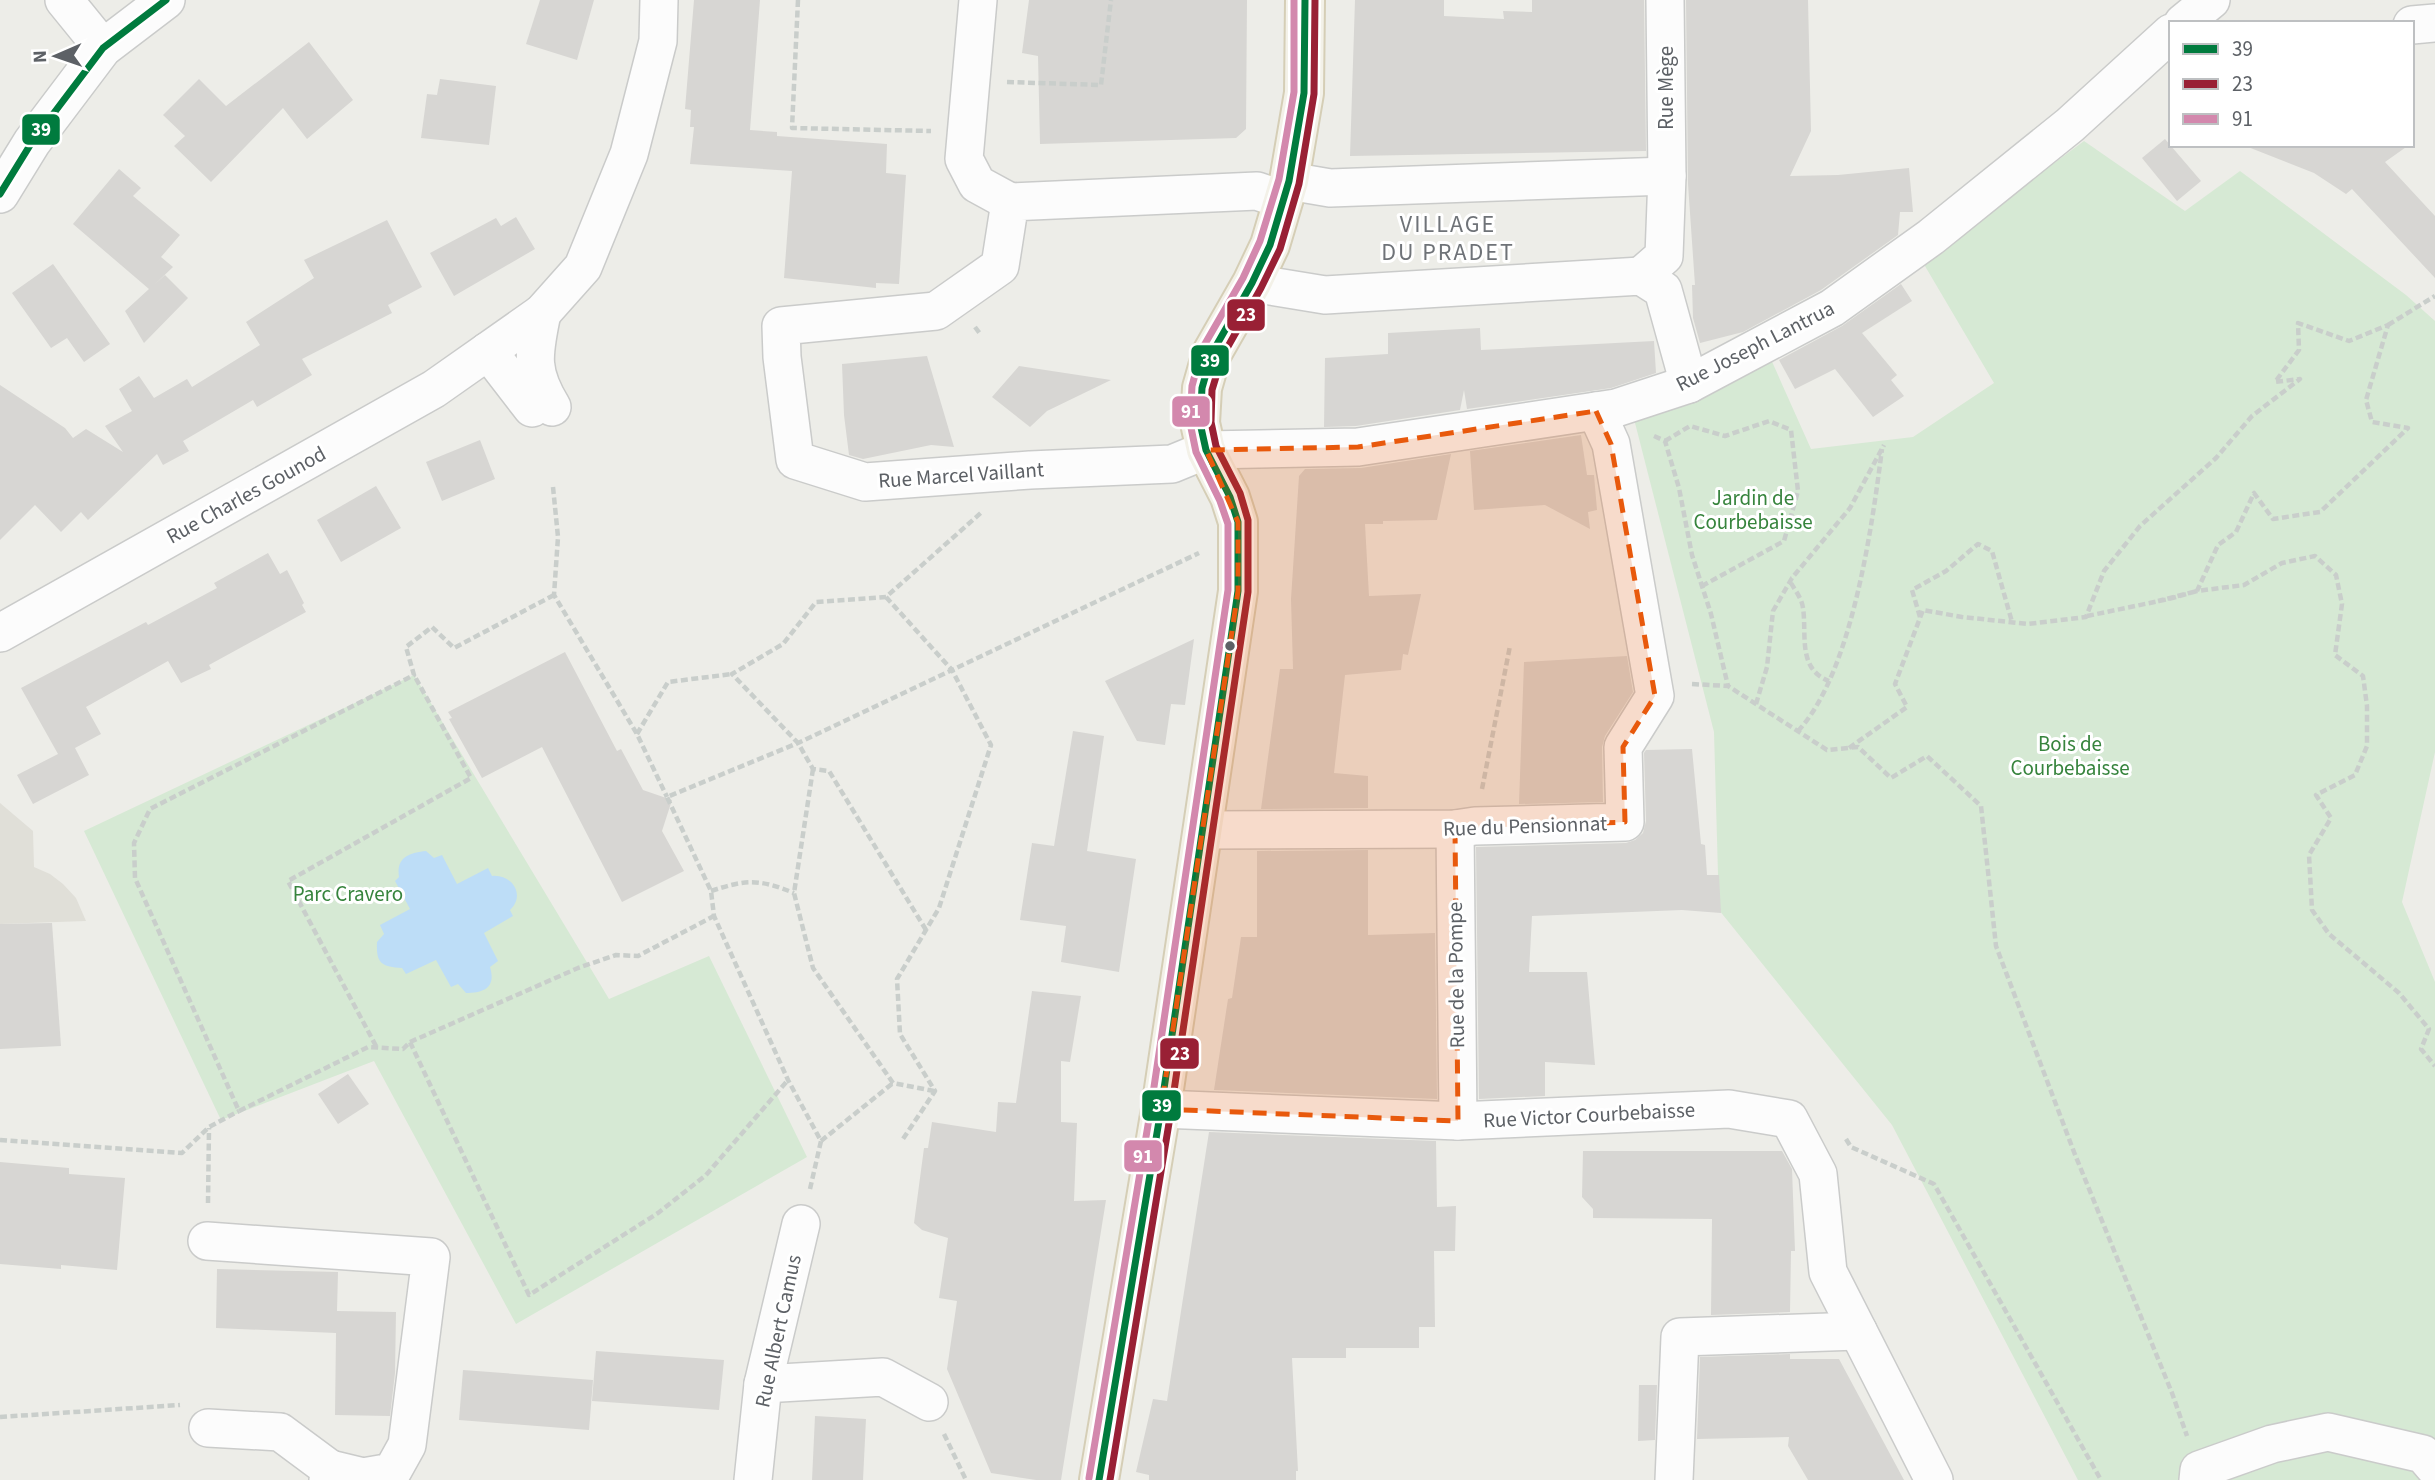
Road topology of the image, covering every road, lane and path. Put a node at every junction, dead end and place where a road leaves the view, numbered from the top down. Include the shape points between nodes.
1 (64, 0) edge
2 (166, 0) edge
3 (659, 0) edge
4 (798, 0) edge
5 (978, 0) edge
6 (1111, 0) edge
7 (1305, 0) edge
8 (1665, 0) edge
9 (2211, 0) edge
10 (2185, 21) edge
11 (2435, 23) edge
12 (2414, 25) edge
13 (2169, 35) edge
14 (103, 48) junction
15 (971, 80) junction
16 (967, 131) junction
17 (1667, 176) junction
18 (1286, 190) junction
19 (0, 194) edge
20 (1010, 202) junction
21 (1641, 276) junction
22 (1252, 283) junction
23 (2435, 296) edge
24 (542, 313) junction
25 (2388, 325) junction
26 (488, 351) junction
27 (1689, 384) junction
28 (1610, 422) junction
29 (1665, 441) junction
30 (1206, 450) junction
31 (1030, 470) junction
32 (554, 486) dead end
33 (1238, 548) junction
34 (1790, 582) junction
35 (1702, 586) junction
36 (2197, 591) junction
37 (554, 595) junction
38 (886, 597) junction
39 (1920, 617) junction
40 (2087, 617) junction
41 (2012, 622) junction
42 (0, 633) edge
43 (1510, 646) dead end
44 (952, 670) junction
45 (732, 674) junction
46 (414, 675) junction
47 (1829, 681) junction
48 (1728, 686) junction
49 (1655, 696) junction
50 (1756, 704) junction
51 (1798, 731) junction
52 (638, 734) junction
53 (798, 743) junction
54 (1849, 748) junction
55 (813, 769) junction
56 (667, 797) junction
57 (1465, 828) junction
58 (1203, 830) junction
59 (711, 891) junction
60 (794, 893) junction
61 (714, 916) junction
62 (926, 930) junction
63 (410, 1042) junction
64 (376, 1046) junction
65 (2435, 1066) edge
66 (788, 1080) junction
67 (893, 1083) junction
68 (935, 1091) junction
69 (1161, 1109) junction
70 (239, 1111) junction
71 (1458, 1121) junction
72 (209, 1127) junction
73 (1844, 1138) dead end
74 (903, 1139) dead end
75 (0, 1140) edge
76 (821, 1141) junction
77 (801, 1224) joint
78 (207, 1241) joint
79 (1858, 1331) junction
80 (763, 1384) junction
81 (929, 1402) joint
82 (0, 1417) edge
83 (208, 1428) joint
84 (2435, 1468) edge
85 (329, 1474) edge
86 (2198, 1475) edge
87 (754, 1480) edge
88 (966, 1480) edge
89 (1099, 1480) edge
90 (1674, 1480) edge
91 (1934, 1480) edge
92 (2101, 1480) edge

1 - 14 street
2 - 14 street
3 - 24 street, Rue Charles Gounod via 659,41 629,155 583,267
4 - 16 path via 792,128
5 - 15 street
6 - 15 path via 1101,85
7 - 18 main road via 1304,93
8 - 17 street, Rue Mège
9 - 10 street
11 - 12 street
13 - 27 street, Rue Joseph Lantrua via 2070,125 1920,245 1832,309
14 - 19 street via 32,142
15 - 16 street
16 - 20 street via 964,159 977,184
17 - 18 street
17 - 21 street, Rue Mège via 1664,256
18 - 20 street
18 - 22 main road via 1270,245
20 - 31 street, Rue Marcel Vaillant via 1000,266 936,311 781,326 795,460 865,482
21 - 22 street via 1325,295
21 - 27 street via 1663,290
22 - 30 main road via 1212,353 1202,388 1200,423
23 - 25 path
24 - 26 street, Rue Charles Gounod
24 - 26 street via 535,360 542,408
25 - 36 path via 2366,400 2372,422 2408,428 2320,512 2273,519 2254,494 2236,532 2218,545
25 - 40 path via 2349,341 2298,323 2300,350 2275,382 2300,379 2252,416 2216,458 2140,526 2104,571
26 - 42 street, Rue Charles Gounod via 435,388
27 - 28 street, Rue Joseph Lantrua
28 - 29 path
28 - 30 street, Rue Joseph Lantrua via 1358,447
28 - 49 street
29 - 35 path
29 - 35 path via 1690,426 1725,436 1769,421 1791,430 1798,491 1784,541
30 - 31 street, Rue Marcel Vaillant via 1172,464
30 - 33 main road via 1230,497 1238,522
31 - 38 path
32 - 37 path via 558,537
33 - 44 path via 1198,553
33 - 58 main road via 1238,591
34 - 47 path via 1803,604 1805,654 1819,677
34 - 47 path via 1850,508 1883,447 1873,519 1849,626
34 - 50 path via 1773,611 1767,667
35 - 48 path
36 - 40 path
36 - 65 path via 2244,585 2282,563 2315,556 2336,575 2342,604 2335,655 2363,676 2367,746 2355,775 2316,795 2331,818 2309,855 2312,910 2329,934 2399,993 2429,1029 2421,1049
37 - 46 path via 454,648 432,627 406,647
37 - 52 path
38 - 44 path
38 - 45 path via 816,602 782,644
39 - 41 path via 1923,610
39 - 41 path via 1912,590 1946,571 1978,544 1992,551
39 - 54 path via 1895,684 1907,707
40 - 41 path
43 - 57 path
44 - 53 path
44 - 62 path via 991,745 939,908
45 - 52 path via 668,682
45 - 53 path
46 - 64 path via 471,778 288,881
46 - 70 path via 150,809 134,843 135,877
47 - 51 path via 1812,716
48 - 49 path via 1691,684
48 - 50 path
49 - 57 street, Rue du Pensionnat via 1623,747 1625,822
50 - 51 path
51 - 54 path via 1827,750
52 - 56 path
53 - 55 path
53 - 56 path
54 - 86 path via 1858,747 1891,778 1927,756 1981,806 1996,946 2172,1393
55 - 60 path
55 - 62 path via 829,771
56 - 59 path
57 - 58 street, Rue du Pensionnat
57 - 71 street, Rue de la Pompe
58 - 69 main road
59 - 60 path via 737,882 766,882
59 - 61 path
60 - 67 path via 813,968
61 - 63 path via 638,956 616,955 578,968
61 - 66 path
62 - 68 path via 897,979 898,1007 900,1034
63 - 64 path via 403,1049
63 - 66 path via 529,1295 658,1213 706,1175
64 - 70 path
66 - 76 path
67 - 68 path
67 - 76 path
68 - 74 path
69 - 71 street, Rue Victor Courbebaisse
69 - 89 main road
70 - 72 path
71 - 79 street, Rue Victor Courbebaisse via 1729,1109 1789,1119 1818,1174 1828,1272
72 - 75 path via 182,1153
72 - 78 path
73 - 92 path via 1851,1147 1934,1184
76 - 77 path
77 - 80 street, Rue Albert Camus
78 - 85 street via 431,1257 407,1446 392,1472 363,1477
79 - 90 street via 1680,1337
79 - 91 street
80 - 81 street via 883,1377
80 - 87 street, Rue Albert Camus
81 - 88 path
82 - 83 path via 195,1404
83 - 85 street via 280,1432
84 - 86 street via 2423,1454 2328,1432 2272,1444

